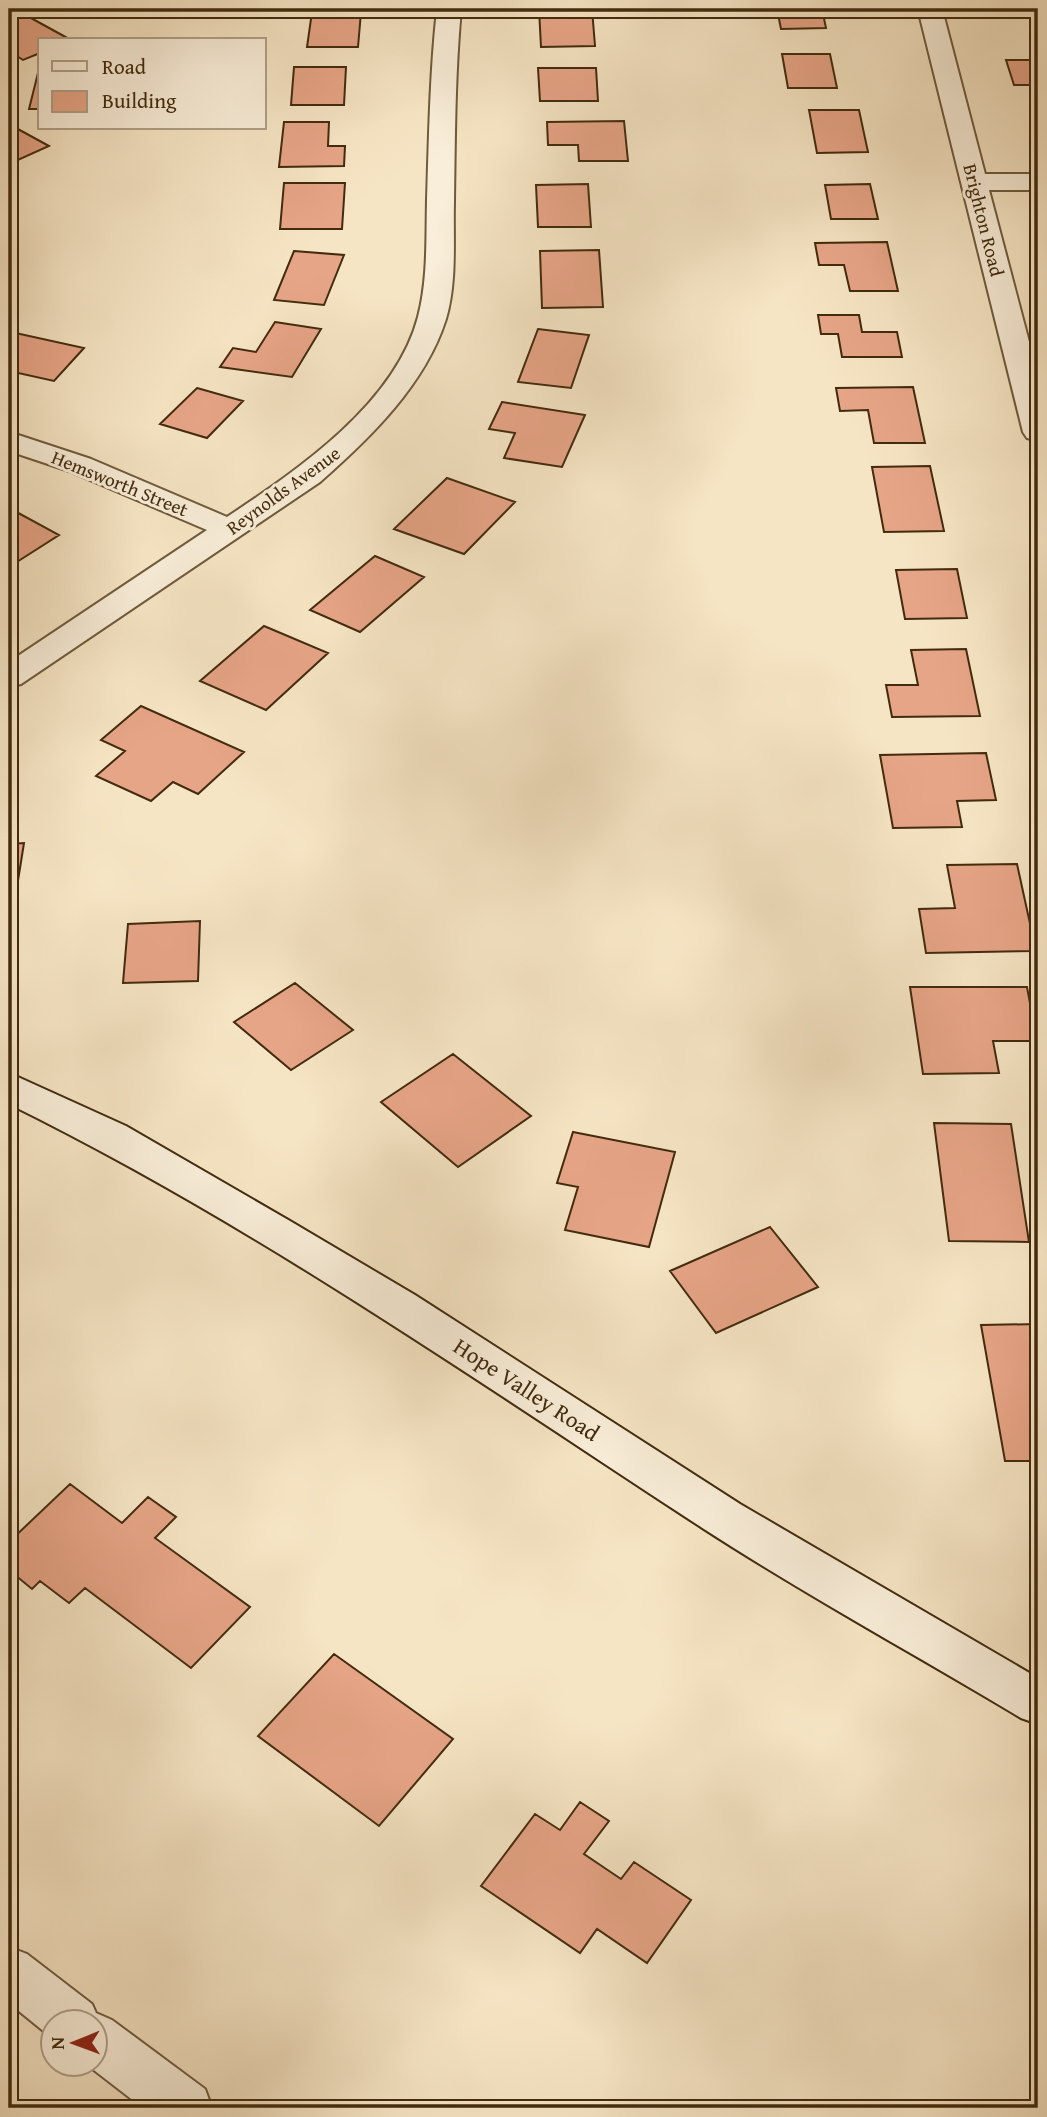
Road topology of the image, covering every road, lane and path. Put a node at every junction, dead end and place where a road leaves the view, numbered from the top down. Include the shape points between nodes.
1 (449, 9) edge
2 (930, 9) edge
3 (974, 182) junction
4 (1038, 182) edge
5 (1038, 432) edge
6 (9, 441) edge
7 (230, 529) junction
8 (9, 677) edge
9 (9, 1087) edge
10 (1038, 1703) edge
11 (9, 1972) edge
12 (56, 2008) edge
13 (108, 2049) edge
14 (186, 2108) edge

1 - 7 street, Reynolds Avenue via 443,66 439,277 432,318 415,357 350,440 309,476
2 - 3 street, Brighton Road
3 - 4 street
3 - 5 street, Brighton Road
6 - 7 street, Hemsworth Street via 80,465
7 - 8 street, Reynolds Avenue
9 - 10 street, Hope Valley Road via 112,1137 276,1231 724,1518
11 - 12 street
13 - 14 street

